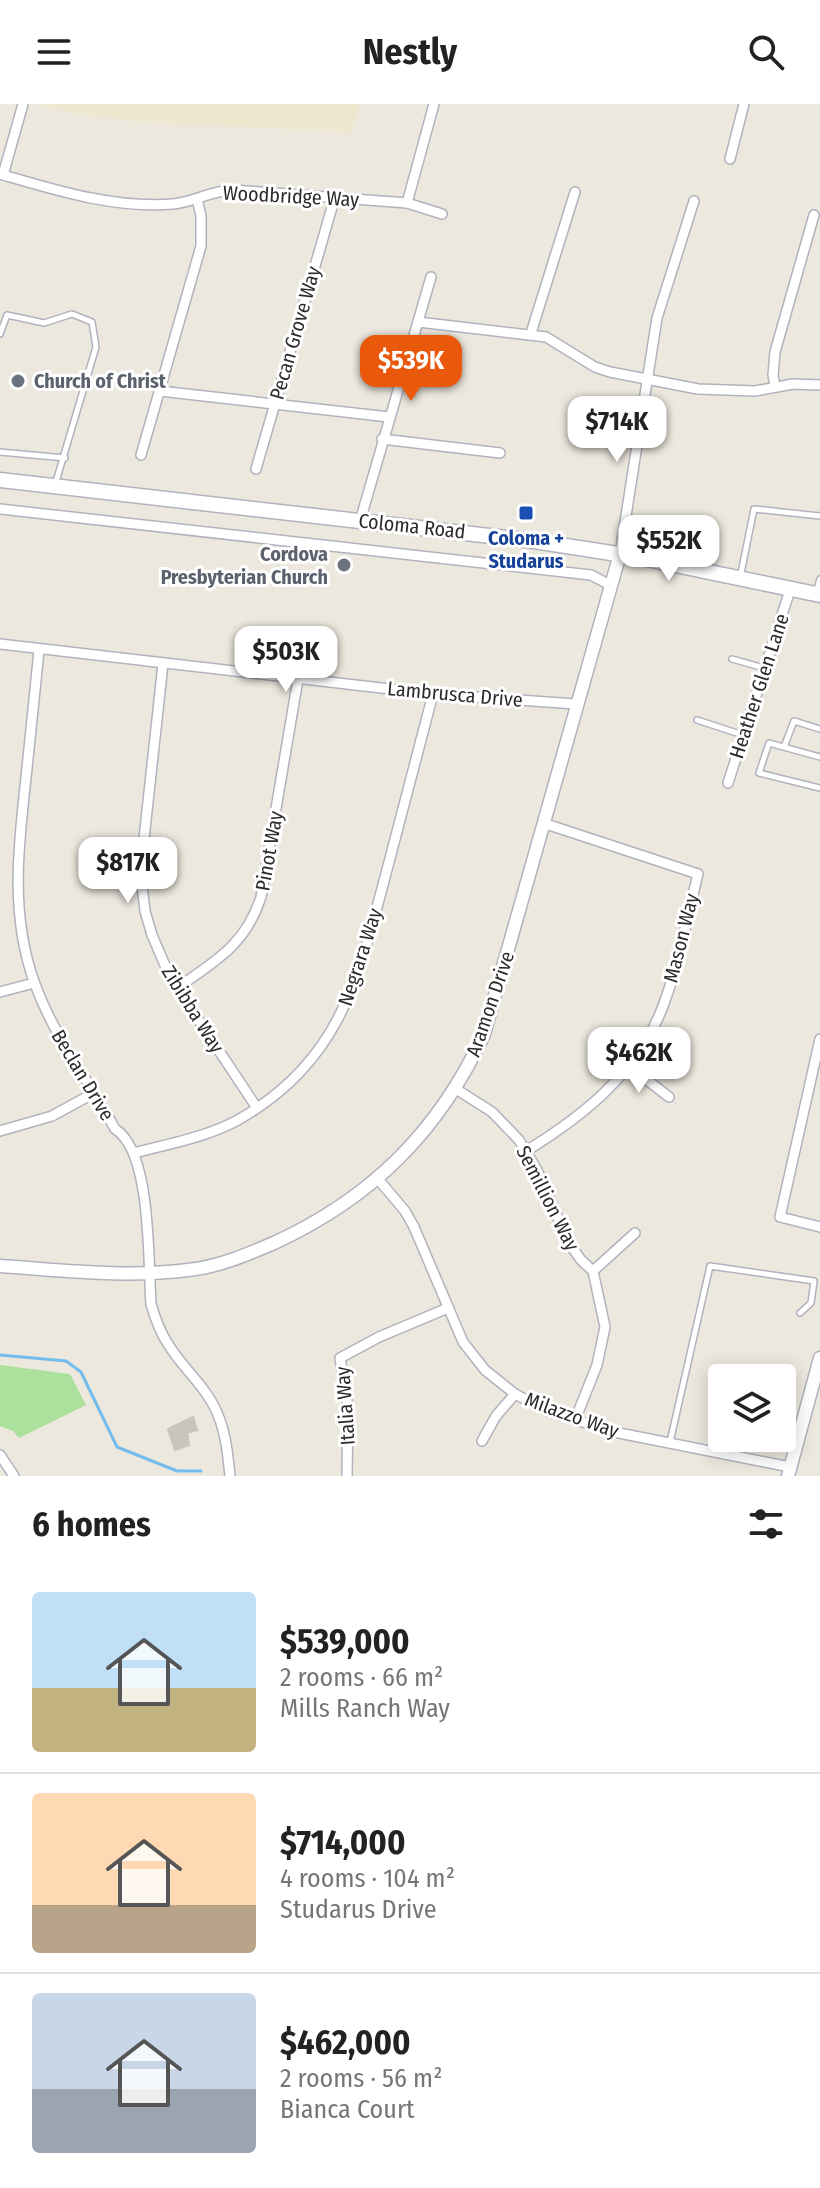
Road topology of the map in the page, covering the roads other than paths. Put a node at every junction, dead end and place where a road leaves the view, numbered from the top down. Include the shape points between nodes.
1 (23, 104) edge
2 (434, 104) edge
3 (744, 104) edge
4 (730, 159) dead end
5 (2, 175) edge
6 (575, 192) dead end
7 (335, 197) junction
8 (197, 199) junction
9 (694, 201) dead end
10 (407, 203) junction
11 (442, 214) dead end
12 (814, 215) dead end
13 (431, 277) dead end
14 (418, 322) junction
15 (531, 333) junction
16 (0, 334) edge
17 (647, 379) junction
18 (820, 385) edge
19 (775, 386) junction
20 (160, 391) junction
21 (275, 404) junction
22 (389, 417) junction
23 (382, 439) junction
24 (0, 452) edge
25 (500, 453) dead end
26 (141, 455) dead end
27 (65, 458) junction
28 (256, 469) dead end
29 (0, 480) edge
30 (55, 486) junction
31 (0, 509) edge
32 (820, 516) edge
33 (360, 521) junction
34 (620, 554) junction
35 (740, 579) junction
36 (820, 579) edge
37 (610, 585) junction
38 (790, 590) junction
39 (818, 594) edge
40 (0, 644) edge
41 (39, 650) junction
42 (732, 659) dead end
43 (163, 664) junction
44 (765, 668) junction
45 (298, 679) junction
46 (433, 694) junction
47 (576, 704) junction
48 (697, 720) dead end
49 (820, 729) edge
50 (744, 735) junction
51 (784, 747) junction
52 (820, 757) edge
53 (728, 783) dead end
54 (820, 788) edge
55 (546, 824) junction
56 (34, 983) junction
57 (177, 988) junction
58 (0, 992) edge
59 (820, 1039) edge
60 (629, 1066) junction
61 (456, 1089) junction
62 (94, 1093) junction
63 (669, 1097) dead end
64 (257, 1108) junction
65 (0, 1131) edge
66 (526, 1151) junction
67 (134, 1153) junction
68 (378, 1179) junction
69 (820, 1227) edge
70 (635, 1233) dead end
71 (0, 1266) edge
72 (593, 1271) junction
73 (149, 1273) junction
74 (448, 1308) junction
75 (800, 1313) dead end
76 (820, 1358) edge
77 (515, 1394) junction
78 (575, 1420) junction
79 (482, 1441) dead end
80 (670, 1443) junction
81 (0, 1455) edge
82 (789, 1471) edge
83 (14, 1476) edge
84 (230, 1476) edge
85 (347, 1476) edge

1 - 5 street
2 - 10 street
3 - 4 street
5 - 8 street, Woodbridge Way via 118,201 172,204
6 - 15 street
7 - 8 street, Woodbridge Way via 226,190
7 - 10 street, Woodbridge Way
7 - 21 street, Pecan Grove Way
8 - 20 street via 201,246
9 - 17 street via 657,318
10 - 11 street, Woodbridge Way
12 - 19 street via 775,352
13 - 14 street
14 - 15 street
14 - 22 street
15 - 17 street via 555,340 595,367
16 - 27 lane via 7,315 44,323 72,314 92,322 96,347
17 - 19 street via 725,391
17 - 34 street
18 - 19 street
20 - 21 street
20 - 26 street
21 - 22 street
21 - 28 street, Pecan Grove Way
22 - 23 street
23 - 25 street
23 - 33 street
24 - 27 lane
27 - 30 lane
29 - 30 main road, Coloma Road
30 - 33 main road, Coloma Road
31 - 37 street, Coloma Road via 591,575
32 - 35 lane via 754,509
33 - 34 main road, Coloma Road
34 - 35 main road, Coloma Road
34 - 37 street, Aramon Drive
35 - 38 main road, Coloma Road
36 - 39 lane
37 - 47 street, Aramon Drive
38 - 39 main road, Coloma Road
38 - 44 street, Heather Glen Lane
40 - 41 street, Lambrusca Drive
41 - 43 street, Lambrusca Drive
41 - 56 street, Beclan Drive via 18,867 23,940
42 - 44 lane
43 - 45 street, Lambrusca Drive
43 - 57 street, Zibibba Way via 141,878 152,935
44 - 50 street, Heather Glen Lane
45 - 46 street, Lambrusca Drive
45 - 57 street, Pinot Way via 257,911 225,954
46 - 47 street, Lambrusca Drive
46 - 64 street, Negrara Way via 351,993 309,1063
47 - 55 street, Aramon Drive
48 - 50 lane
49 - 51 lane via 794,721
50 - 53 street, Heather Glen Lane
51 - 52 lane
51 - 54 lane via 769,743 759,773
55 - 60 street, Mason Way via 698,874 662,1008
55 - 61 street, Aramon Drive via 488,1024
56 - 58 street
56 - 62 street, Beclan Drive
57 - 64 street, Zibibba Way
59 - 69 street via 780,1217
60 - 63 street
60 - 66 street, Mason Way via 600,1098
61 - 66 street, Semillion Way via 492,1112
61 - 68 street, Aramon Drive
62 - 65 street via 52,1116
62 - 67 street, Beclan Drive
64 - 67 street, Negrara Way via 212,1132
66 - 72 street, Semillion Way via 569,1243
67 - 73 street, Beclan Drive via 146,1208
68 - 73 street, Aramon Drive via 328,1216 253,1252 216,1266
68 - 74 street, Milazzo Way via 414,1227
70 - 72 street
71 - 73 street, Aramon Drive
72 - 78 street, Semillion Way via 605,1327 597,1365
73 - 84 street, Beclan Drive via 151,1304 168,1346 218,1414
74 - 77 street, Milazzo Way via 473,1356
74 - 85 street, Italia Way via 340,1358 348,1407
75 - 80 lane via 811,1303 814,1281 710,1266
76 - 82 street
77 - 78 street, Milazzo Way
77 - 79 street
78 - 80 street, Milazzo Way
80 - 82 street, Milazzo Way
81 - 83 street

